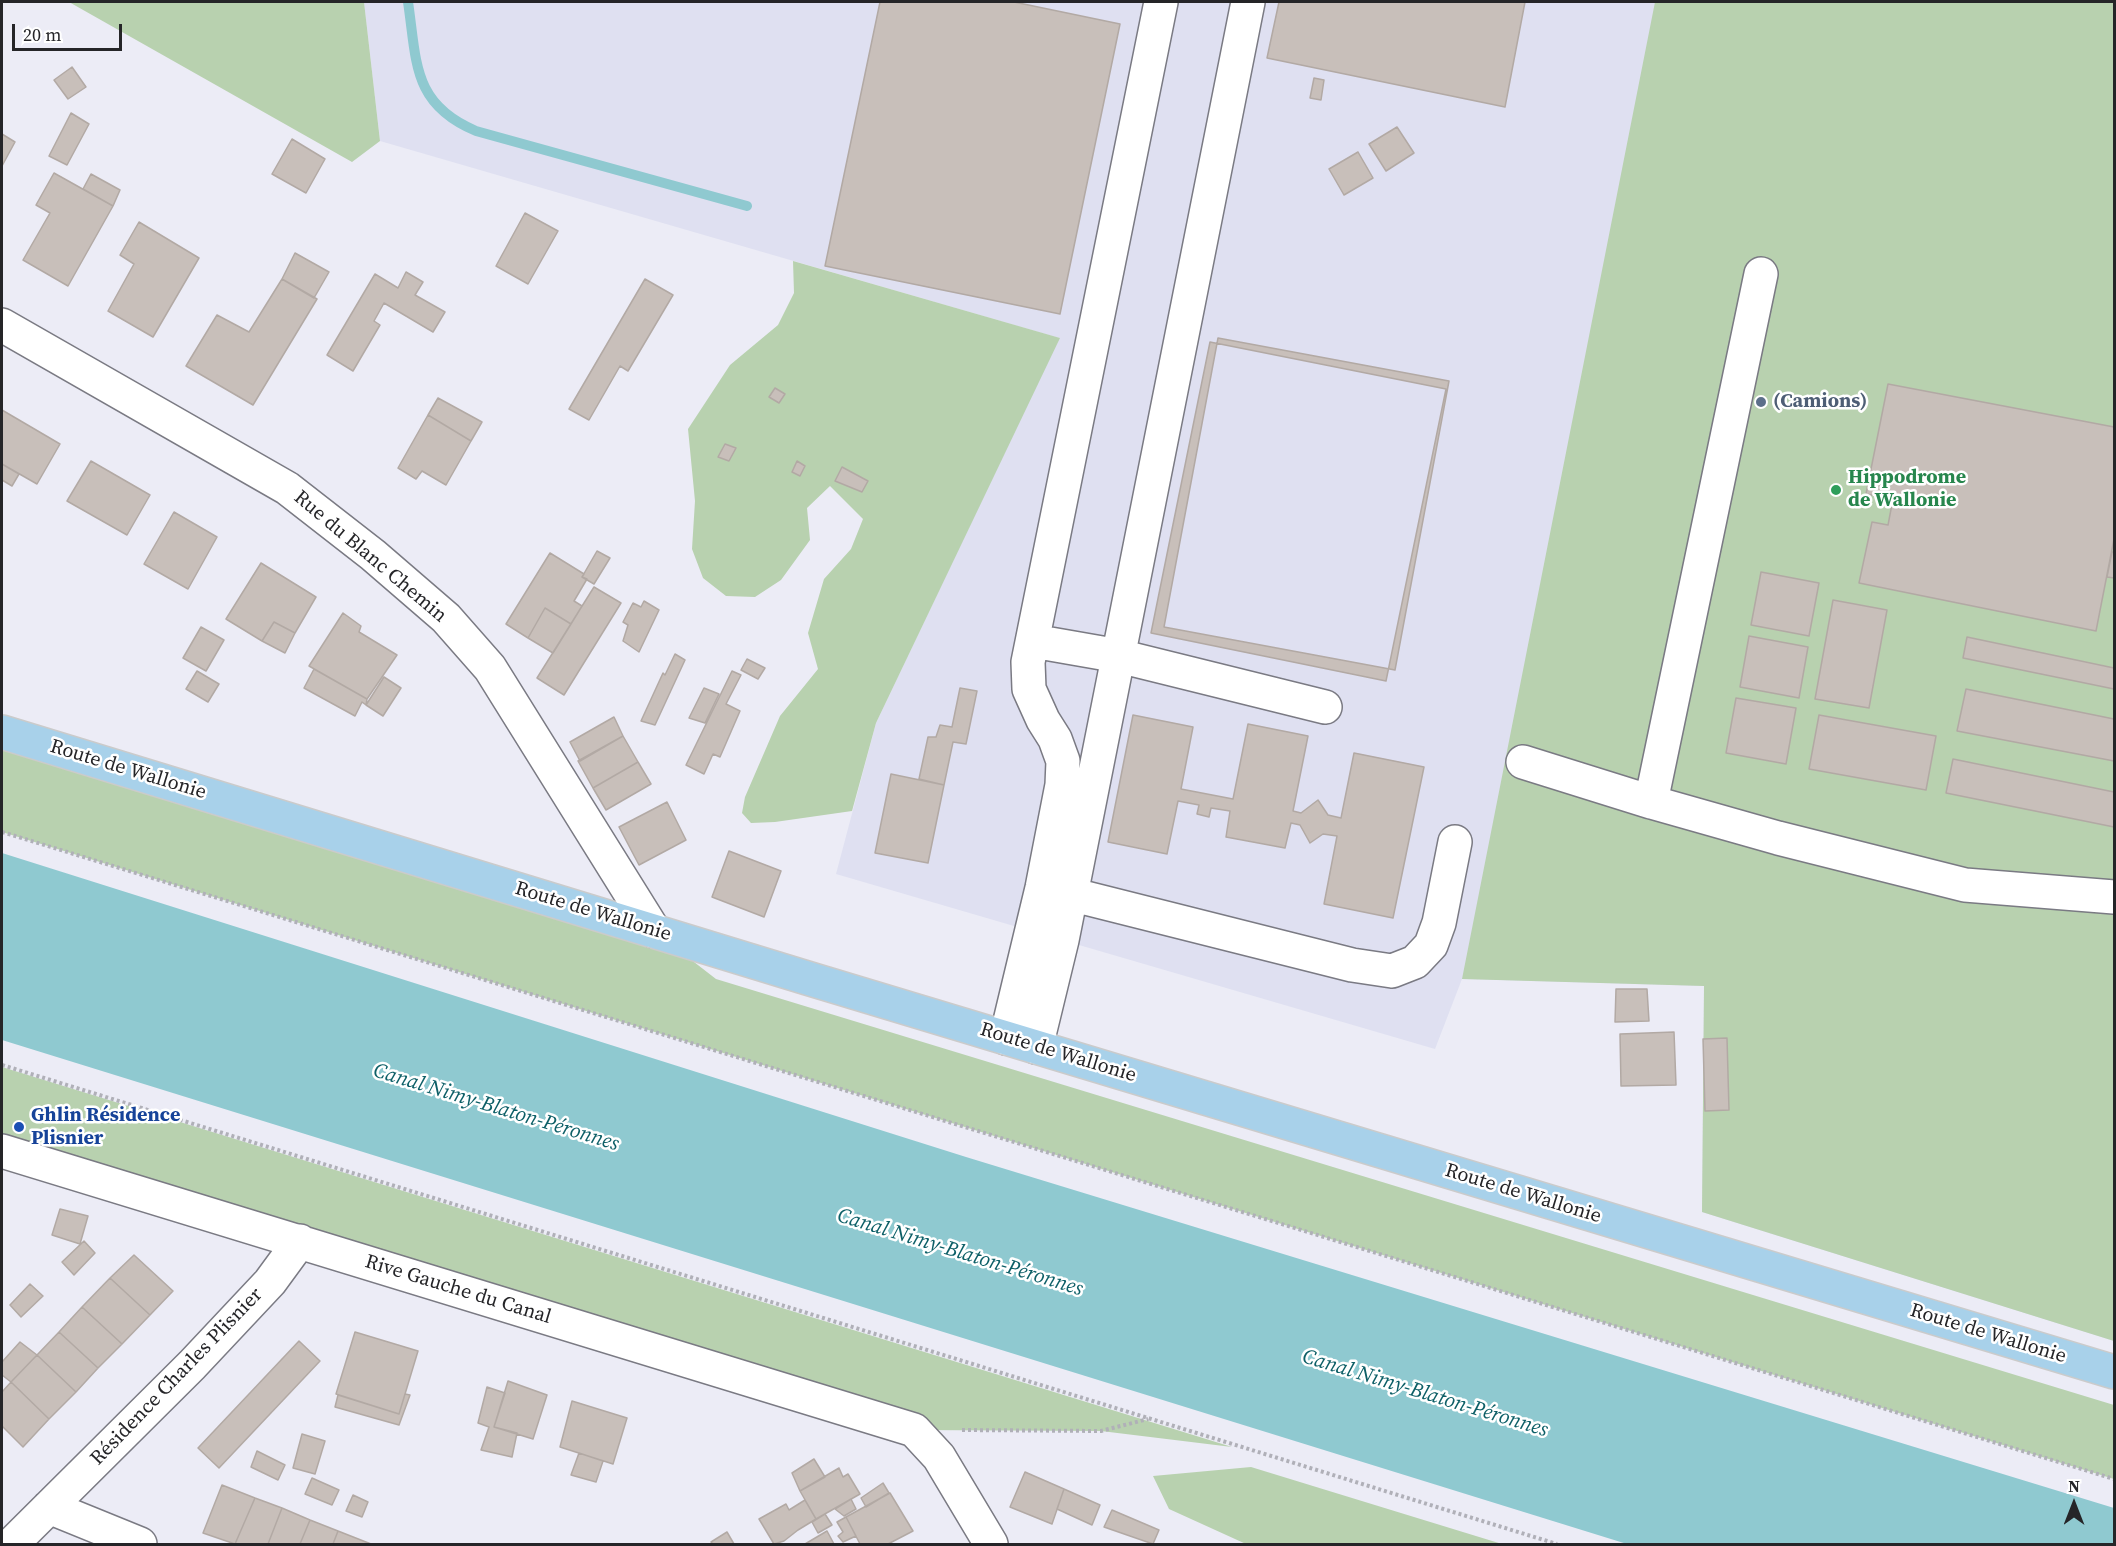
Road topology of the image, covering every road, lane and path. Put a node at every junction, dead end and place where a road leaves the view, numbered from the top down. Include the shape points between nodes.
1 (1161, 2) edge
2 (1248, 2) edge
3 (1761, 274) dead end
4 (2, 325) edge
5 (1033, 641) junction
6 (1119, 656) junction
7 (1325, 707) dead end
8 (2, 732) edge
9 (1523, 762) dead end
10 (1651, 802) junction
11 (2, 832) edge
12 (1455, 842) dead end
13 (1056, 891) junction
14 (2115, 897) edge
15 (654, 931) junction
16 (1021, 1042) junction
17 (2, 1065) edge
18 (2, 1151) edge
19 (300, 1241) junction
20 (2115, 1372) edge
21 (1150, 1418) junction
22 (914, 1430) junction
23 (2115, 1479) edge
24 (40, 1523) edge
25 (12, 1545) edge
26 (140, 1545) edge
27 (991, 1545) edge
28 (1557, 1545) edge

1 - 5 street
2 - 6 street
3 - 10 street
4 - 15 street, Rue du Blanc Chemin via 287,488 447,618 490,669
5 - 6 street
5 - 13 street via 1028,662 1029,689 1063,761
6 - 7 street
6 - 13 street
8 - 15 main road, Route de Wallonie
9 - 10 street
10 - 14 street via 1965,885
11 - 23 path
12 - 13 street via 1431,945 1415,962 1392,971 1352,965
13 - 16 street via 1062,940
15 - 16 main road, Route de Wallonie
16 - 20 main road, Route de Wallonie
17 - 21 path
18 - 19 street, Rive Gauche du Canal
19 - 22 street, Rive Gauche du Canal
19 - 24 street, Résidence Charles Plisnier via 270,1282
21 - 22 path via 1101,1431
21 - 28 path
22 - 27 street via 939,1457
24 - 25 street, Résidence Charles Plisnier
24 - 26 street

